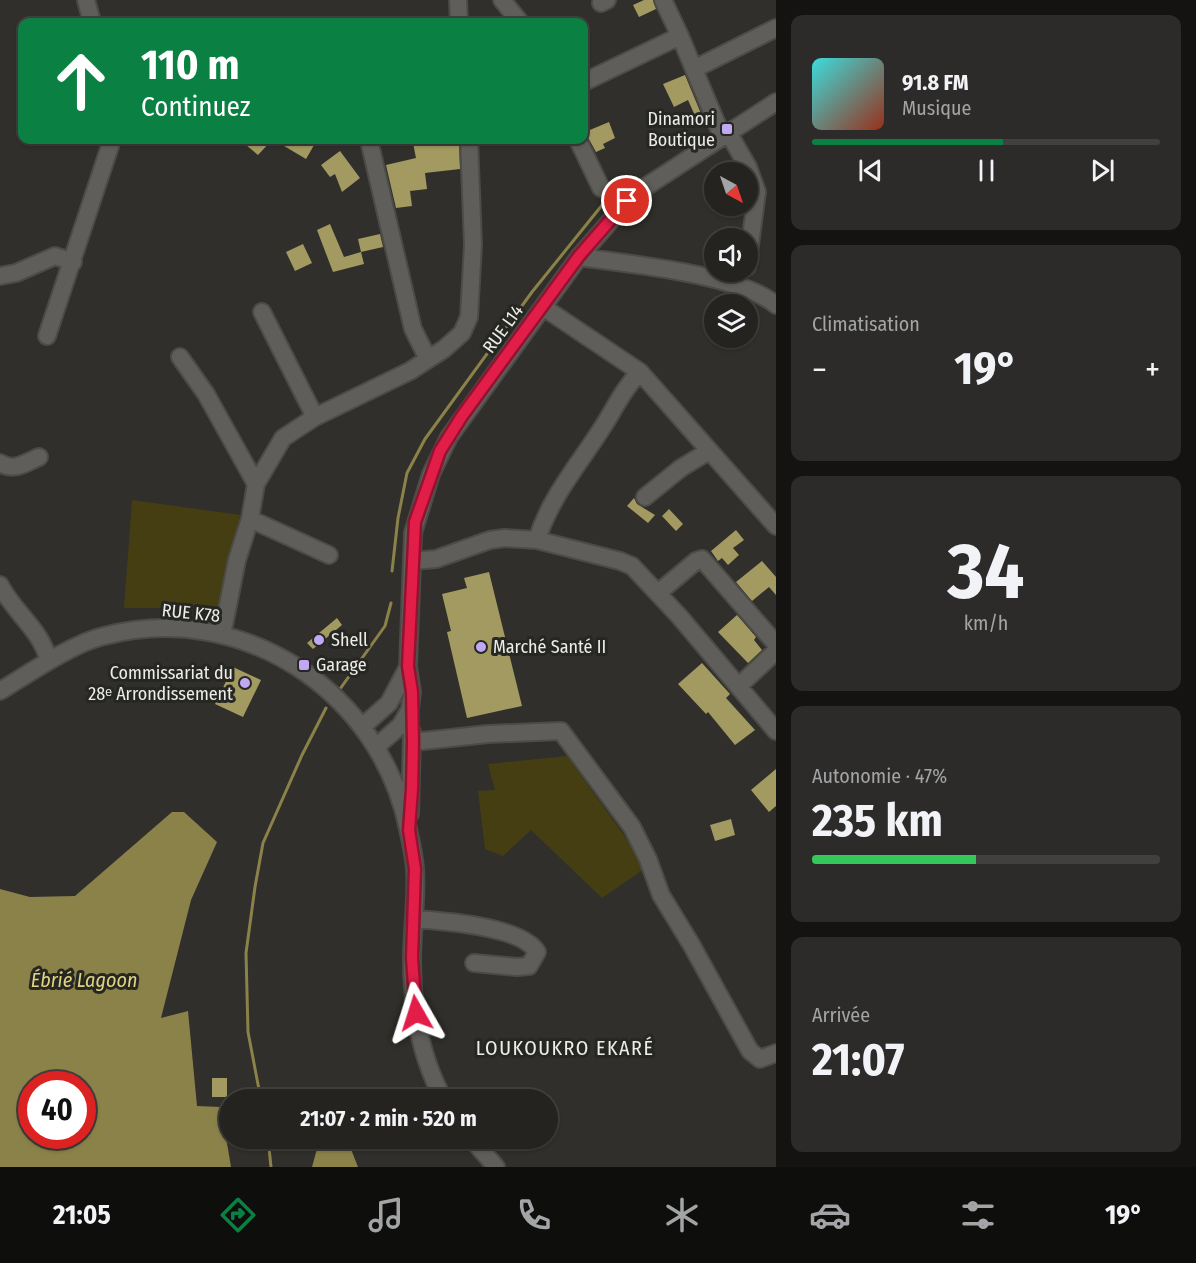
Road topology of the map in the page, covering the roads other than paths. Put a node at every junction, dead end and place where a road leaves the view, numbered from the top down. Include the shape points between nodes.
1 (86, 0) edge
2 (458, 0) edge
3 (502, 0) edge
4 (663, 0) edge
5 (91, 18) edge
6 (459, 18) edge
7 (517, 18) edge
8 (776, 28) edge
9 (680, 36) junction
10 (694, 69) junction
11 (588, 80) edge
12 (776, 102) edge
13 (725, 134) junction
14 (111, 144) edge
15 (370, 144) edge
16 (469, 144) edge
17 (580, 144) edge
18 (627, 201) junction
19 (752, 228) edge
20 (579, 256) junction
21 (73, 262) junction
22 (704, 274) edge
23 (0, 276) edge
24 (746, 282) edge
25 (776, 305) edge
26 (543, 307) junction
27 (262, 312) dead end
28 (47, 336) dead end
29 (180, 357) dead end
30 (428, 359) junction
31 (640, 372) junction
32 (315, 417) junction
33 (709, 451) junction
34 (39, 458) dead end
35 (0, 463) edge
36 (256, 484) junction
37 (645, 498) dead end
38 (250, 519) junction
39 (776, 526) edge
40 (537, 540) junction
41 (329, 555) dead end
42 (411, 561) junction
43 (0, 585) edge
44 (658, 593) junction
45 (222, 635) junction
46 (776, 644) edge
47 (776, 651) edge
48 (49, 662) junction
49 (408, 666) junction
50 (739, 686) junction
51 (0, 691) edge
52 (410, 709) junction
53 (362, 727) junction
54 (776, 731) edge
55 (413, 742) junction
56 (376, 747) junction
57 (409, 830) junction
58 (414, 920) junction
59 (474, 963) dead end
60 (776, 1053) edge
61 (439, 1089) edge
62 (480, 1149) edge
63 (496, 1167) edge

1 - 5 street
2 - 6 street
3 - 7 street
4 - 9 street
8 - 10 street
9 - 10 street
9 - 11 street
10 - 13 street
12 - 13 street, RUE L14
13 - 18 street, RUE L14
13 - 19 street via 748,167 757,192
14 - 21 street
15 - 30 street via 413,328
16 - 30 street via 473,245 469,317 462,333
17 - 18 street via 601,188
18 - 20 street, RUE L14
20 - 22 street
20 - 26 street, RUE L14
21 - 23 street via 55,256
21 - 28 street
24 - 25 street
26 - 31 street
26 - 42 street, RUE L14 via 440,451 415,522
27 - 32 street
29 - 36 street via 206,394
30 - 32 street
31 - 33 street
31 - 40 street via 622,392 551,504
32 - 36 street via 283,438
33 - 37 street
33 - 39 street
34 - 35 street via 13,468
36 - 38 street
38 - 41 street
38 - 45 street via 237,560
40 - 42 street via 490,540 436,559
40 - 44 street via 632,566
42 - 49 street, RUE L14
43 - 48 street via 45,644
44 - 46 street via 702,559
44 - 50 street
45 - 48 street, RUE K78 via 138,629 101,636
45 - 53 street, RUE K78 via 260,647 304,671 341,702
47 - 50 street
48 - 51 street, RUE K78
49 - 52 street, RUE L14
49 - 53 street, RUE L14 via 389,703
50 - 54 street
52 - 55 street, RUE L14
52 - 56 street via 401,725
53 - 56 street, RUE K78
55 - 57 street, RUE L14
55 - 60 street via 561,731 632,827 661,895 750,1051 760,1059
56 - 57 street, RUE K78 via 396,783
57 - 58 street via 415,869
58 - 59 street via 499,931 532,944 537,952 530,966
58 - 61 street via 412,977 418,1025 425,1061
62 - 63 street

